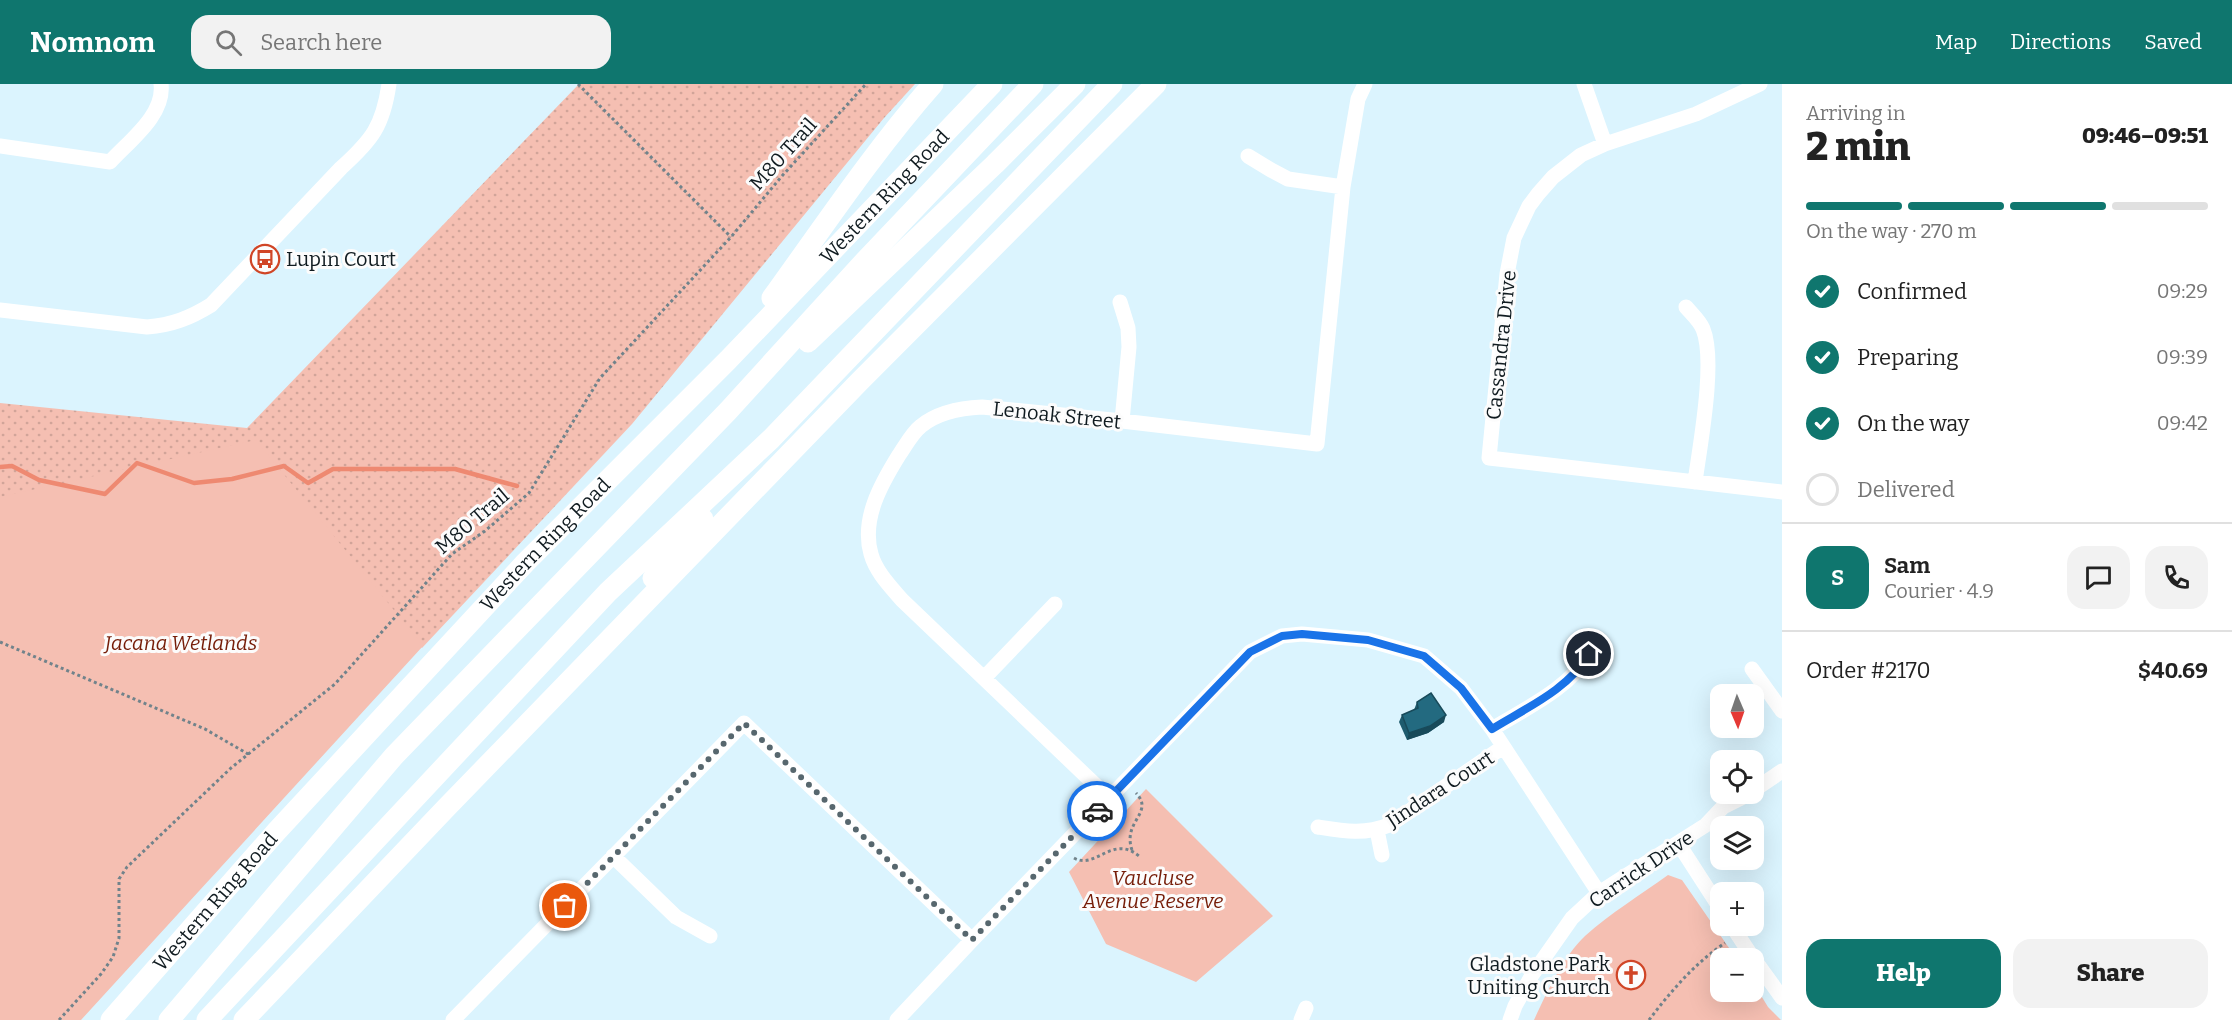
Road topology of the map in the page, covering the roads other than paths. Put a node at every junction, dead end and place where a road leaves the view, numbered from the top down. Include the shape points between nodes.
1 (161, 84) edge
2 (389, 84) edge
3 (933, 84) edge
4 (992, 84) edge
5 (1033, 84) edge
6 (1075, 84) edge
7 (1112, 84) edge
8 (1156, 84) edge
9 (1365, 84) edge
10 (1584, 84) edge
11 (1760, 84) edge
12 (1605, 144) junction
13 (0, 146) edge
14 (1248, 156) dead end
15 (1343, 187) junction
16 (1120, 302) dead end
17 (1686, 307) dead end
18 (0, 310) edge
19 (728, 360) junction
20 (728, 411) junction
21 (1122, 421) junction
22 (771, 439) junction
23 (1695, 482) junction
24 (1782, 492) edge
25 (1055, 604) dead end
26 (1589, 654) dead end
27 (1752, 669) dead end
28 (984, 677) junction
29 (1782, 711) edge
30 (1492, 729) junction
31 (1503, 747) junction
32 (1782, 771) edge
33 (1764, 783) edge
34 (1109, 798) junction
35 (1729, 804) edge
36 (446, 808) junction
37 (1318, 827) dead end
38 (1377, 830) junction
39 (1678, 843) junction
40 (1382, 855) dead end
41 (613, 856) junction
42 (1599, 893) junction
43 (1710, 893) edge
44 (710, 936) dead end
45 (972, 940) junction
46 (1764, 976) edge
47 (1782, 998) edge
48 (111, 1020) edge
49 (169, 1020) edge
50 (207, 1020) edge
51 (244, 1020) edge
52 (453, 1020) edge
53 (897, 1020) edge
54 (1510, 1020) edge

1 - 13 street via 154,114 110,162
2 - 18 street via 386,109 361,150 211,305 187,319 147,327
3 - 19 highway via 909,111
4 - 19 highway, Western Ring Road
5 - 20 highway, Western Ring Road
6 - 20 highway via 796,353
7 - 22 highway
8 - 36 highway via 860,381
9 - 15 street, Lenoak Street via 1358,99
10 - 12 street
11 - 12 street, Cassandra Drive via 1696,114
12 - 23 street, Cassandra Drive via 1581,155 1553,177 1529,206 1514,238 1489,458
14 - 15 street via 1288,178
15 - 21 street, Lenoak Street via 1317,444
16 - 21 street via 1129,347
17 - 23 street via 1703,328 1707,346
19 - 48 highway, Western Ring Road via 525,563 276,832
20 - 49 highway, Western Ring Road via 394,756
21 - 28 street, Lenoak Street via 964,408 922,425 885,478 875,499 868,531 871,555 883,578 902,600
22 - 36 highway via 650,582
22 - 50 highway via 608,592
23 - 24 street, Cassandra Drive
25 - 28 street
26 - 30 street via 1575,674
27 - 29 street
28 - 34 street, Lenoak Street
30 - 31 street
30 - 34 street via 1461,688 1424,656 1368,640 1282,636 1250,652
31 - 38 street, Jindara Court
31 - 42 street
32 - 33 street
34 - 45 street
35 - 39 street, Carrick Drive
36 - 51 highway
37 - 38 street, Jindara Court via 1356,833
38 - 40 street, Jindara Court
39 - 42 street, Carrick Drive
39 - 43 street
41 - 44 street via 676,917
41 - 45 street via 744,723
41 - 52 street
42 - 54 street, Carrick Drive via 1572,918 1545,954
45 - 53 street
46 - 47 street

